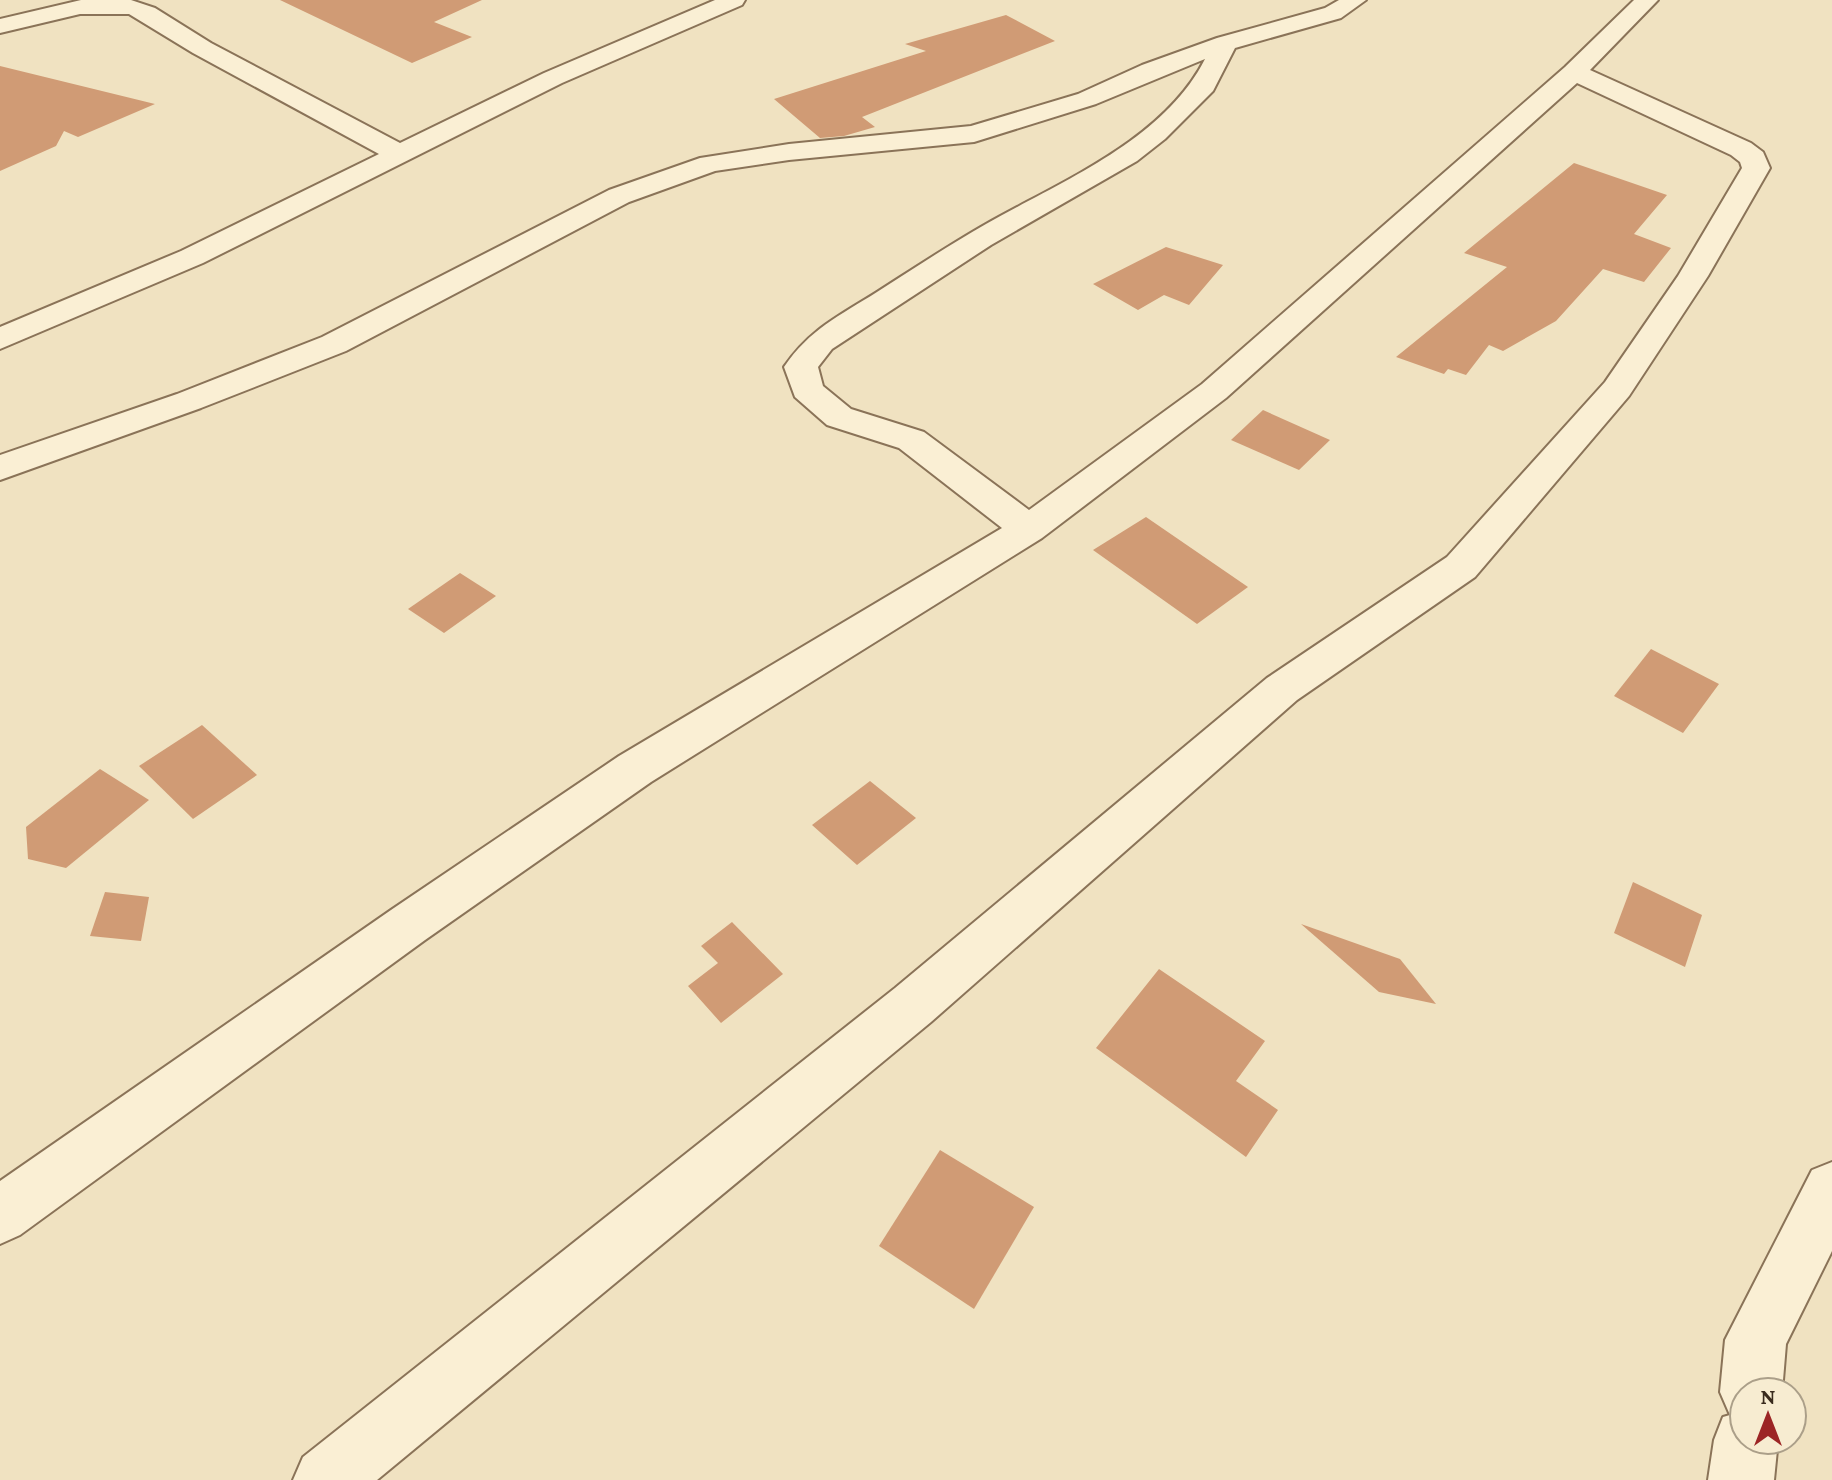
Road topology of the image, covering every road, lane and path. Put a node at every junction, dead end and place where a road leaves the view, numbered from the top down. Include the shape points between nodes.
1 (734, 0) edge
2 (1355, 0) edge
3 (1647, 0) edge
4 (0, 26) edge
5 (1225, 43) junction
6 (1574, 72) junction
7 (398, 153) junction
8 (0, 339) edge
9 (0, 468) edge
10 (1029, 529) junction
11 (1832, 1190) edge
12 (0, 1215) edge
13 (1753, 1376) edge
14 (1744, 1456) edge
15 (326, 1480) edge
16 (1741, 1480) edge

1 - 7 street via 553,78
2 - 5 street via 1333,13
3 - 6 street
4 - 7 street via 81,7 127,6
5 - 9 street via 1087,99 974,134 710,164 619,196 334,344
5 - 10 street via 1204,86 1156,133 820,342 801,367 807,390 839,417 911,440
6 - 10 street via 1214,391
6 - 15 street via 1741,149 1756,168 1693,276 1617,389 1461,567 1282,689 913,1005
7 - 8 street via 192,257
10 - 12 street via 635,769
11 - 13 street via 1756,1340
14 - 16 street

